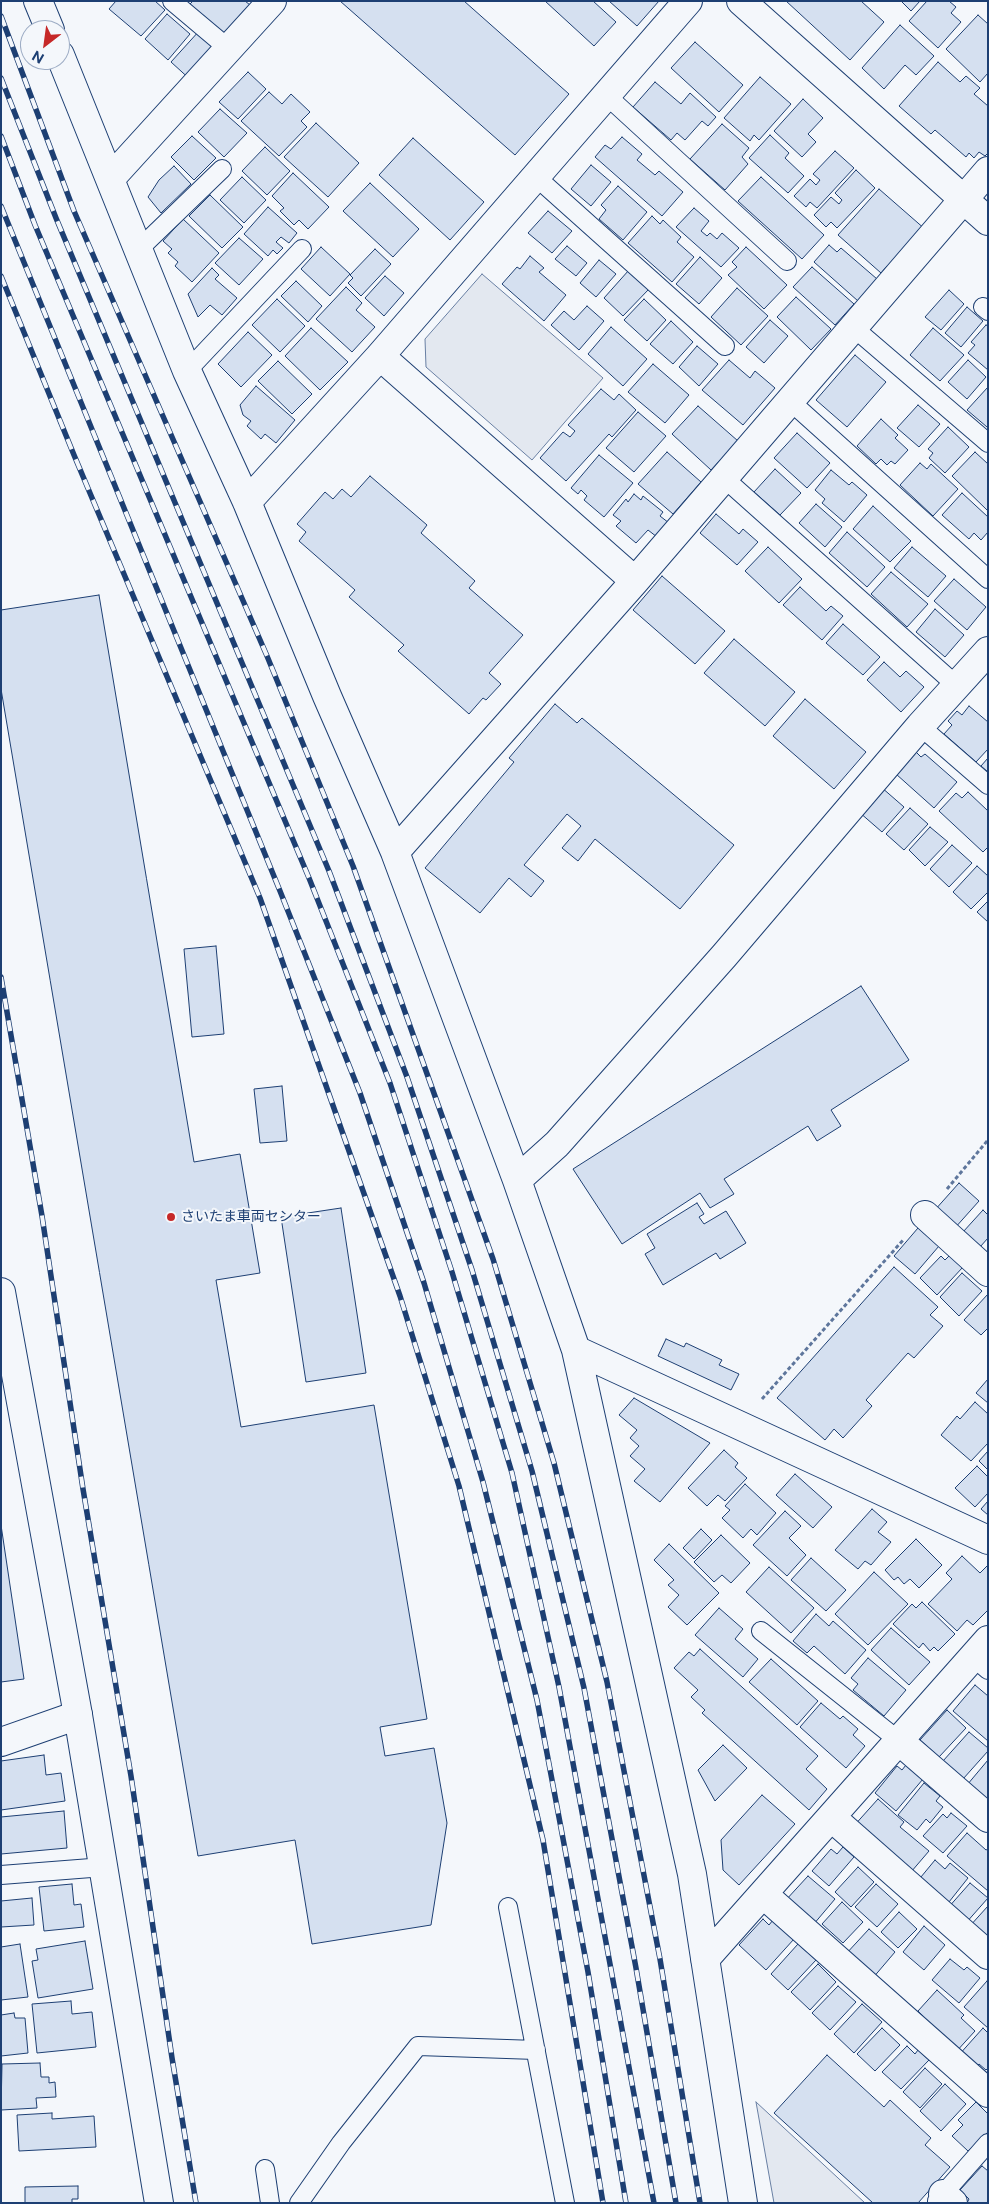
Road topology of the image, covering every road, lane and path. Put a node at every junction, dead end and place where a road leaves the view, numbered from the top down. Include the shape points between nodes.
1 (38, 1) edge
2 (172, 1) edge
3 (272, 1) edge
4 (688, 1) edge
5 (741, 1) edge
6 (46, 20) edge
7 (229, 49) junction
8 (66, 70) edge
9 (606, 95) junction
10 (222, 168) dead end
11 (988, 171) edge
12 (535, 176) junction
13 (110, 179) junction
14 (964, 199) junction
15 (988, 221) edge
16 (302, 249) dead end
17 (137, 251) junction
18 (787, 260) dead end
19 (854, 328) junction
20 (725, 346) dead end
21 (380, 356) junction
22 (187, 371) junction
23 (790, 401) junction
24 (988, 443) edge
25 (724, 478) junction
26 (247, 502) junction
27 (988, 579) edge
28 (635, 581) junction
29 (988, 651) edge
30 (957, 686) junction
31 (920, 726) junction
32 (988, 786) edge
33 (395, 852) junction
34 (988, 1140) edge
35 (517, 1180) junction
36 (925, 1215) junction
37 (988, 1272) edge
38 (1, 1292) edge
39 (576, 1350) junction
40 (740, 1424) junction
41 (988, 1540) edge
42 (761, 1632) dead end
43 (983, 1656) edge
44 (78, 1715) junction
45 (898, 1740) junction
46 (1, 1742) edge
47 (831, 1817) junction
48 (988, 1818) edge
49 (104, 1867) junction
50 (1, 1875) edge
51 (763, 1894) junction
52 (508, 1907) dead end
53 (988, 1954) edge
54 (706, 1959) junction
55 (536, 2050) junction
56 (988, 2093) edge
57 (988, 2143) edge
58 (266, 2169) dead end
59 (944, 2200) edge
60 (159, 2203) edge
61 (270, 2203) edge
62 (299, 2203) edge
63 (565, 2203) edge
64 (743, 2203) edge

1 - 6 street
2 - 7 lane
3 - 7 street
4 - 9 street
5 - 14 street
7 - 13 street
8 - 13 street
9 - 12 street
9 - 18 lane
10 - 17 lane
11 - 14 street
12 - 20 lane
12 - 21 street
13 - 17 street
14 - 15 street
14 - 19 street
16 - 22 lane
17 - 22 street
19 - 23 street
19 - 24 lane
21 - 26 street
21 - 28 street
22 - 26 street
23 - 25 street
23 - 27 lane
25 - 28 street
25 - 30 lane
26 - 33 street
28 - 33 street
29 - 30 street
30 - 31 street
31 - 32 lane
31 - 35 street via 724,956 557,1144
33 - 35 street
34 - 36 path
35 - 39 street
36 - 37 street
36 - 40 path
38 - 44 street
39 - 40 street
39 - 54 street via 692,1874
40 - 41 street
42 - 45 lane
43 - 45 street
44 - 46 street
44 - 49 street
45 - 47 street
45 - 48 street
47 - 51 street
47 - 53 street
49 - 50 lane
49 - 60 street
51 - 54 street
51 - 56 street
52 - 55 lane
54 - 64 street
55 - 62 lane via 418,2046 340,2143
55 - 63 lane
57 - 59 lane
58 - 61 lane

